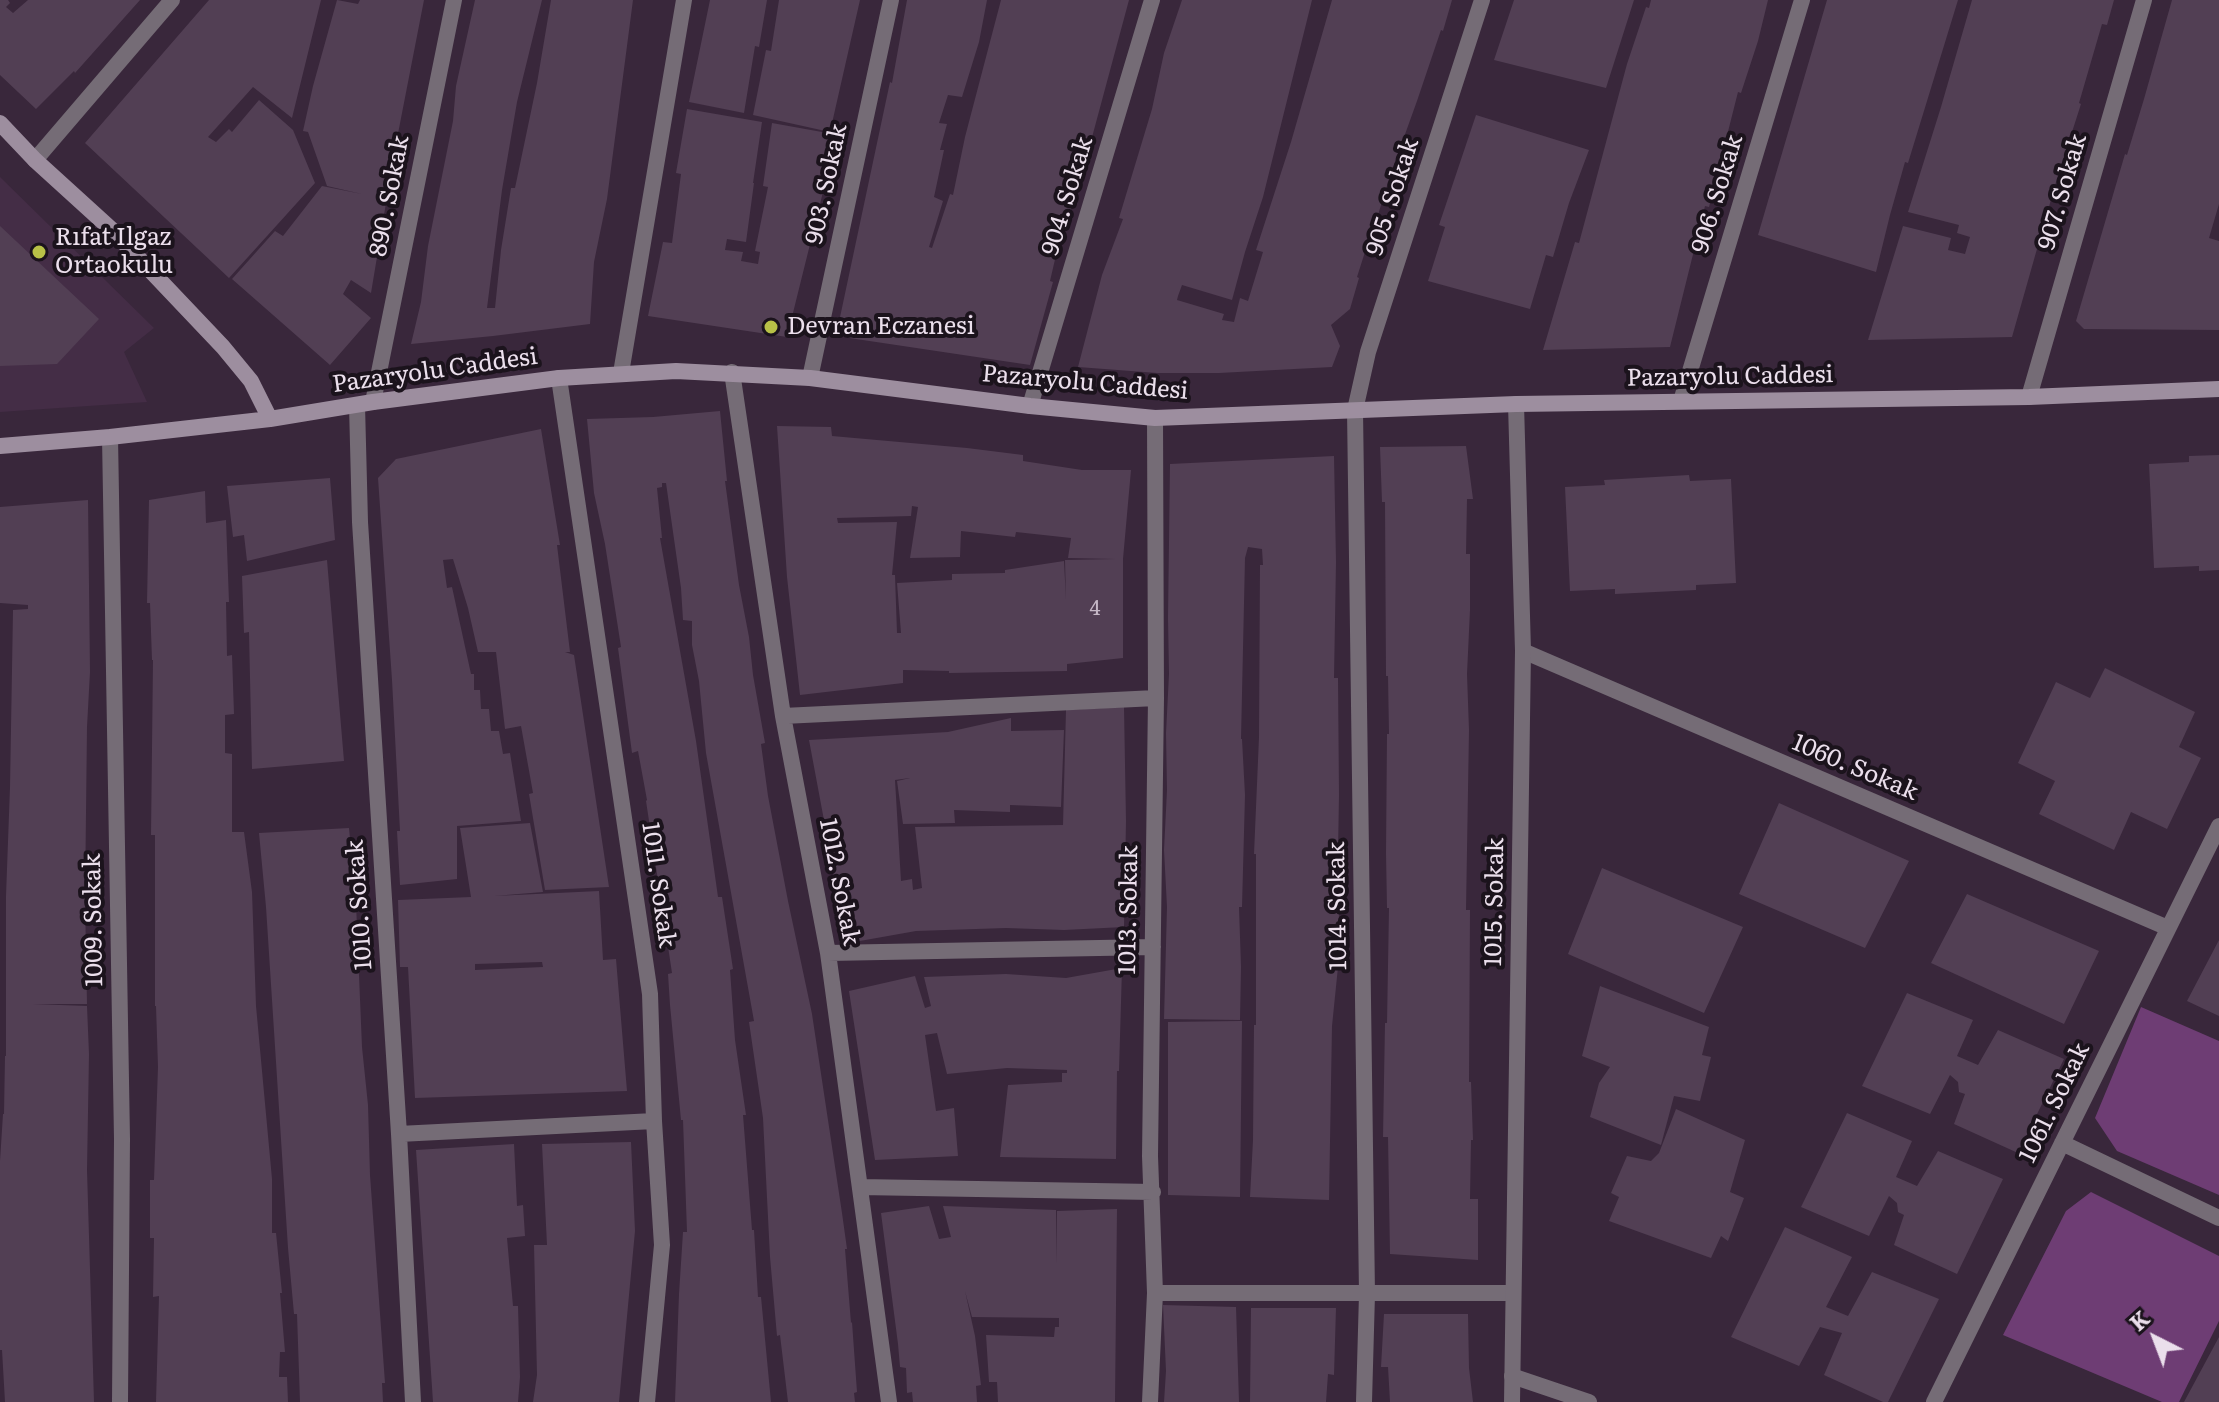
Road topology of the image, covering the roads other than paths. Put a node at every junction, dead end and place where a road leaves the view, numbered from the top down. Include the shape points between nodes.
1 (172, 0) edge
2 (454, 0) edge
3 (684, 0) edge
4 (891, 0) edge
5 (1152, 0) edge
6 (1482, 0) edge
7 (1802, 0) edge
8 (2144, 0) edge
9 (0, 123) edge
10 (35, 160) junction
11 (732, 372) junction
12 (621, 373) junction
13 (559, 378) junction
14 (810, 378) junction
15 (2219, 389) edge
16 (2029, 397) junction
17 (1681, 401) junction
18 (365, 404) junction
19 (1516, 404) junction
20 (1030, 406) junction
21 (1355, 410) junction
22 (1155, 418) junction
23 (270, 419) junction
24 (110, 437) junction
25 (0, 446) edge
26 (1523, 651) junction
27 (1156, 698) junction
28 (783, 716) junction
29 (2219, 826) edge
30 (2168, 928) junction
31 (1153, 947) junction
32 (828, 953) junction
33 (654, 1121) junction
34 (399, 1134) junction
35 (2062, 1143) junction
36 (860, 1187) junction
37 (1153, 1192) junction
38 (2219, 1218) edge
39 (1155, 1293) junction
40 (1513, 1293) junction
41 (1367, 1294) junction
42 (1512, 1376) junction
43 (120, 1402) edge
44 (413, 1402) edge
45 (647, 1402) edge
46 (889, 1402) edge
47 (1150, 1402) edge
48 (1364, 1402) edge
49 (1512, 1402) edge
50 (1589, 1402) edge
51 (1934, 1402) edge

1 - 10 street
2 - 18 street, 890. Sokak
3 - 12 street
4 - 14 street, 903. Sokak
5 - 20 street, 904. Sokak
6 - 21 street, 905. Sokak via 1368,352
7 - 17 street, 906. Sokak
8 - 16 street, 907. Sokak
9 - 10 main road
10 - 23 main road via 112,230 223,347 251,381
11 - 12 main road, Pazaryolu Caddesi
11 - 14 main road, Pazaryolu Caddesi
11 - 28 street, 1012. Sokak
12 - 13 main road, Pazaryolu Caddesi
13 - 18 main road, Pazaryolu Caddesi
13 - 33 street, 1011. Sokak via 650,994
14 - 20 main road, Pazaryolu Caddesi
15 - 16 main road, Pazaryolu Caddesi
16 - 17 main road, Pazaryolu Caddesi
17 - 19 main road, Pazaryolu Caddesi
18 - 23 main road, Pazaryolu Caddesi
18 - 34 street, 1010. Sokak via 360,522
19 - 21 main road, Pazaryolu Caddesi
19 - 26 street, 1015. Sokak
20 - 22 main road, Pazaryolu Caddesi
21 - 22 main road, Pazaryolu Caddesi
21 - 41 street, 1014. Sokak
22 - 27 street, 1013. Sokak
23 - 24 main road, Pazaryolu Caddesi
24 - 25 main road, Pazaryolu Caddesi
24 - 43 street, 1009. Sokak via 122,1139
26 - 30 street, 1060. Sokak
26 - 40 street, 1015. Sokak
27 - 28 street
27 - 31 street, 1013. Sokak
28 - 32 street, 1012. Sokak
29 - 30 street, 1061. Sokak
30 - 35 street, 1061. Sokak
31 - 32 street
31 - 37 street, 1013. Sokak
32 - 36 street, 1012. Sokak
33 - 34 street
33 - 45 street, 1011. Sokak via 662,1245
34 - 44 street, 1010. Sokak
35 - 38 street
35 - 51 street, 1061. Sokak
36 - 37 street
36 - 46 street, 1012. Sokak
37 - 39 street, 1013. Sokak
39 - 41 street
39 - 47 street, 1013. Sokak
40 - 41 street
40 - 42 street, 1015. Sokak
41 - 48 street, 1014. Sokak
42 - 49 street, 1015. Sokak
42 - 50 street

